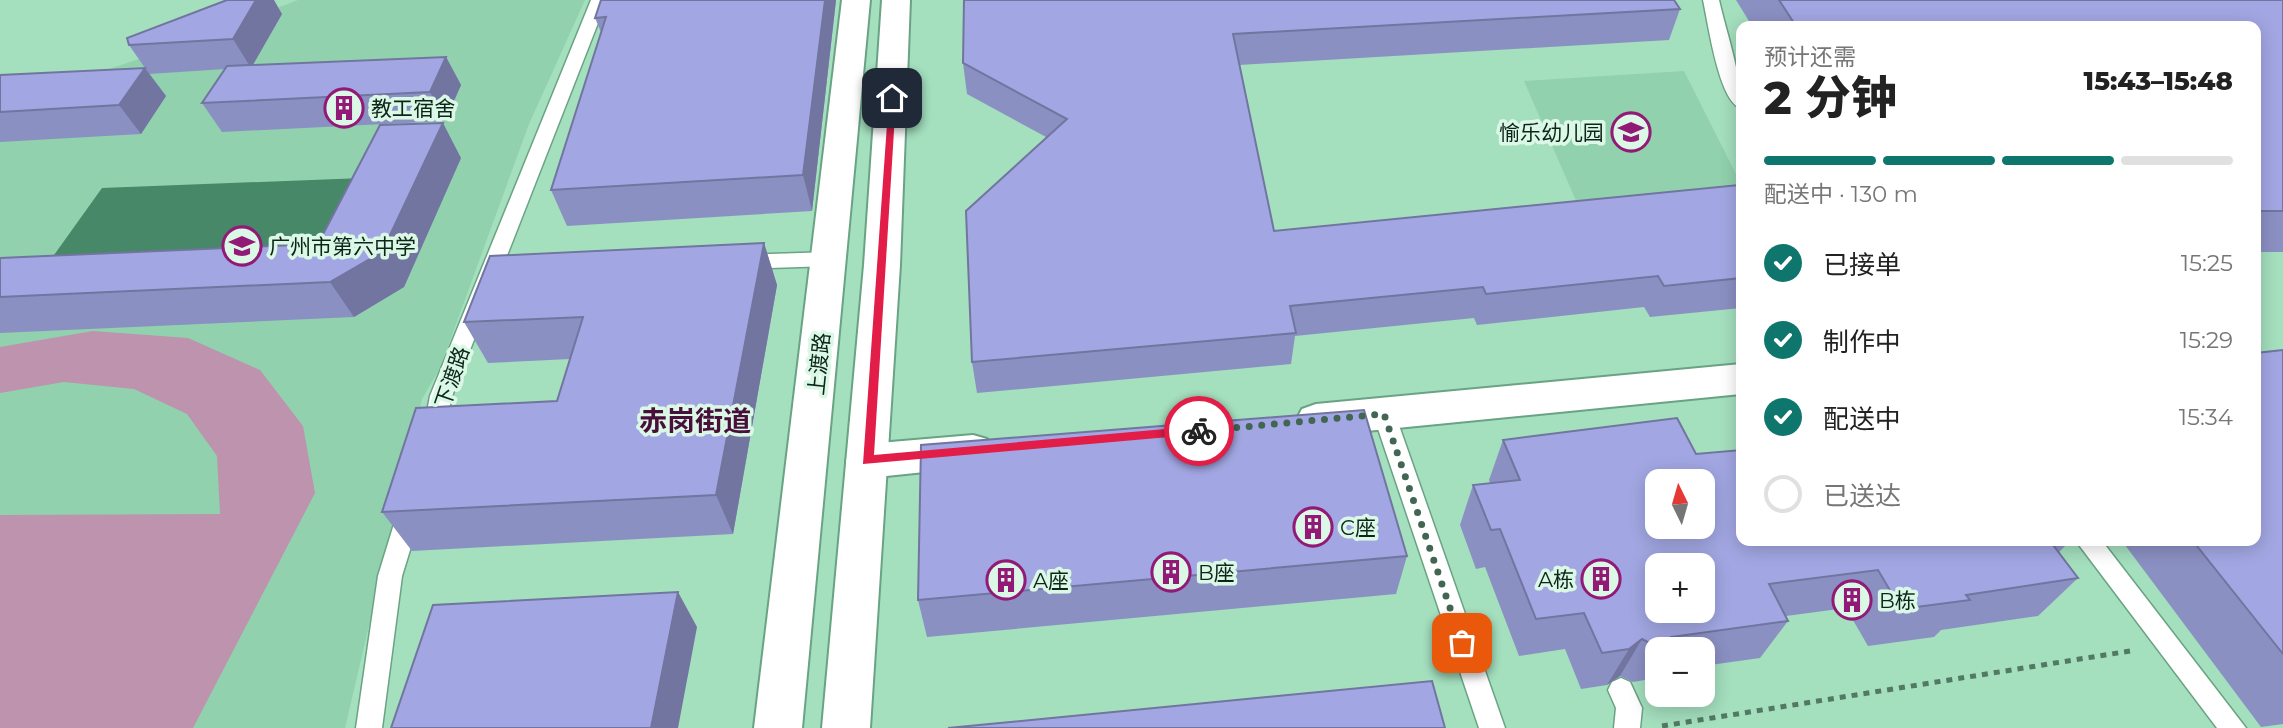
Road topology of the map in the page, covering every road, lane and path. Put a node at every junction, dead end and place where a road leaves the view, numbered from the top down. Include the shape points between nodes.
1 (599, 0) edge
2 (856, 0) edge
3 (896, 0) edge
4 (1711, 0) edge
5 (1736, 92) edge
6 (831, 259) junction
7 (723, 263) edge
8 (1736, 379) edge
9 (1384, 414) junction
10 (1275, 424) edge
11 (1003, 449) edge
12 (426, 458) edge
13 (867, 461) junction
14 (414, 497) edge
15 (2092, 546) edge
16 (2169, 645) junction
17 (1621, 690) edge
18 (369, 728) edge
19 (778, 728) edge
20 (846, 728) edge
21 (1492, 728) edge
22 (1627, 728) edge
23 (1651, 728) edge
24 (2233, 728) edge

1 - 12 lane, 下渡路 via 499,271 441,396
2 - 6 main road, 上渡路
3 - 13 main road
4 - 5 lane via 1727,73
6 - 7 lane
6 - 19 main road, 上渡路
8 - 9 main road
9 - 10 main road
9 - 21 lane
11 - 13 main road
13 - 20 main road
14 - 18 lane via 390,576
15 - 16 lane
16 - 23 path
16 - 24 lane
17 - 22 lane via 1629,708

